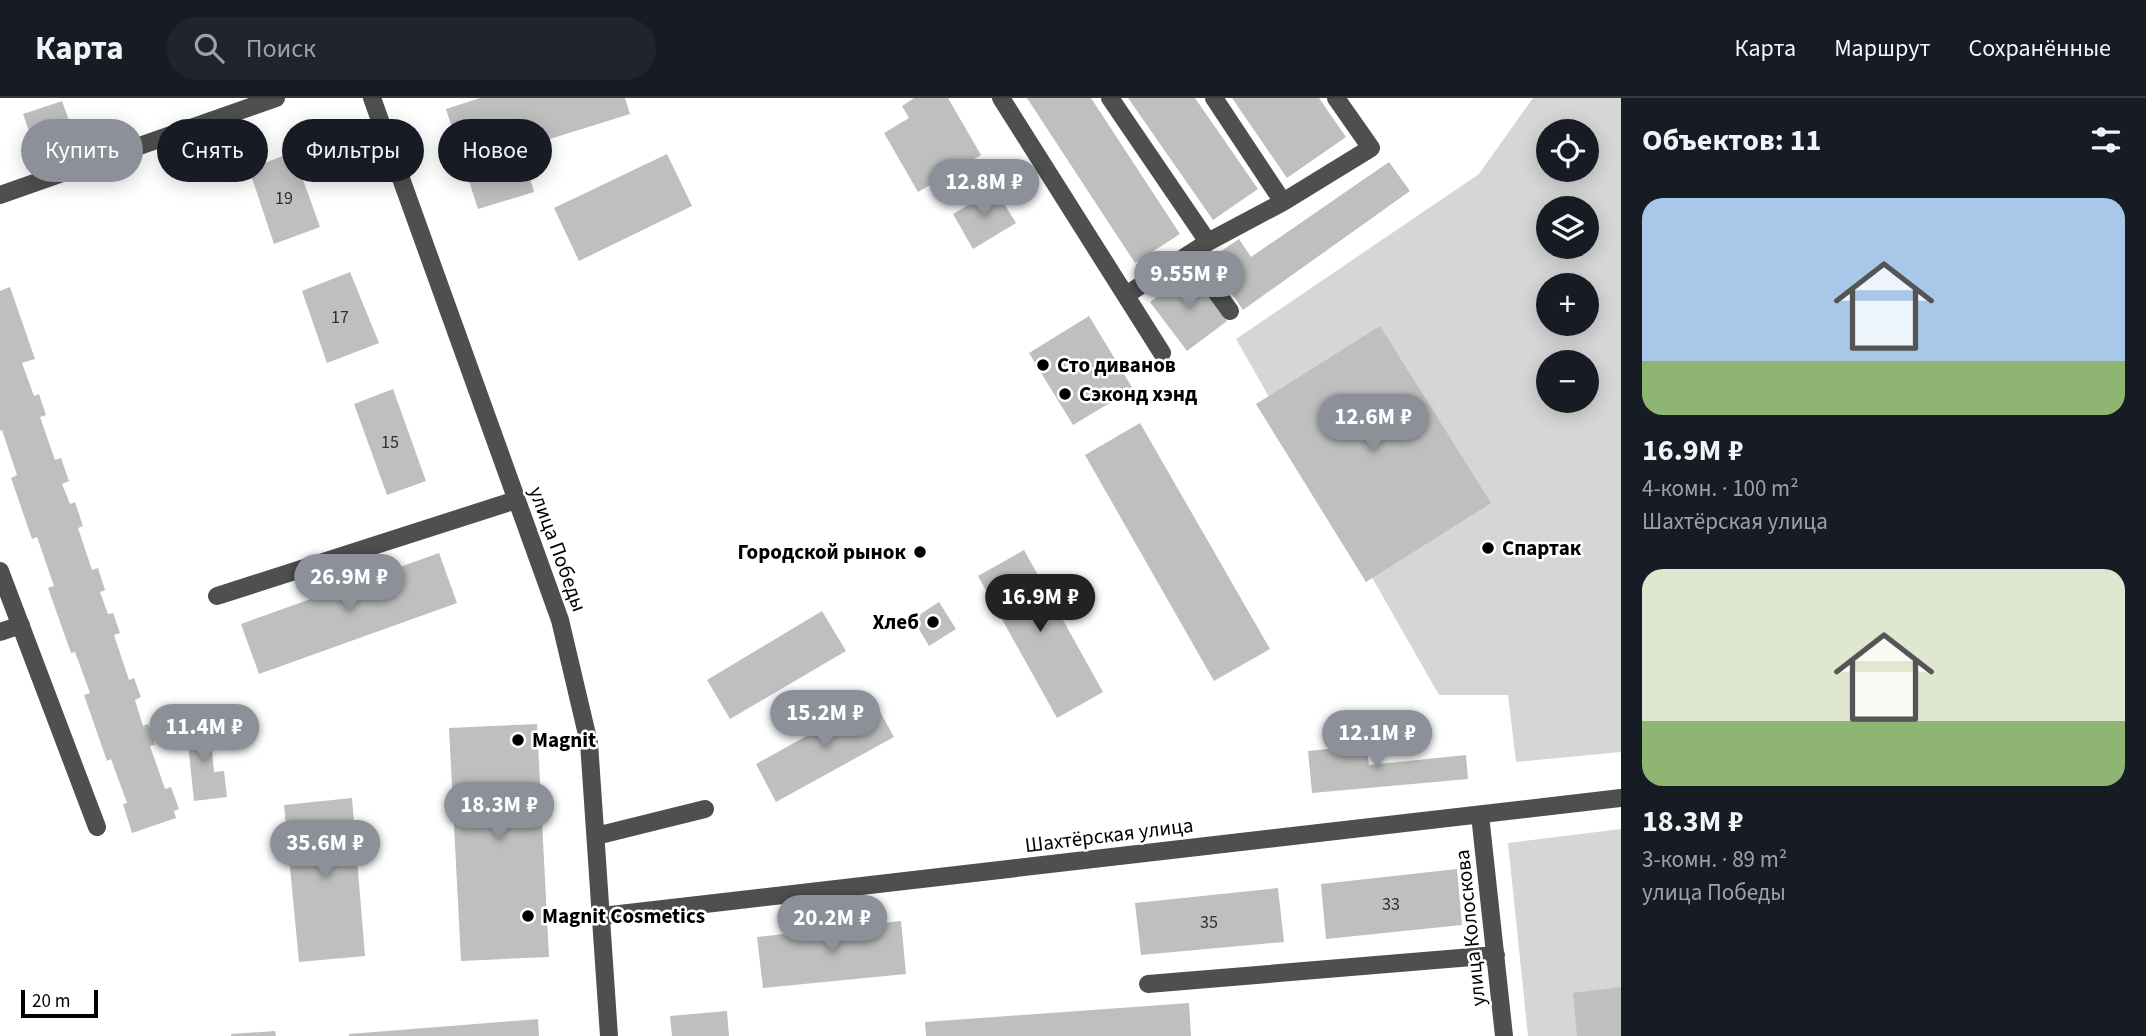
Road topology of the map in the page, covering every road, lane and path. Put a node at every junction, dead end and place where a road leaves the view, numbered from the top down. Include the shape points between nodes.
1 (276, 98) edge
2 (372, 98) edge
3 (1001, 98) edge
4 (1110, 98) edge
5 (1213, 98) edge
6 (1336, 98) edge
7 (0, 195) edge
8 (1283, 202) junction
9 (1208, 242) junction
10 (1189, 254) junction
11 (1126, 295) junction
12 (1230, 312) dead end
13 (1162, 353) dead end
14 (516, 500) junction
15 (0, 571) edge
16 (217, 596) dead end
17 (21, 625) junction
18 (0, 632) edge
19 (1621, 798) edge
20 (705, 809) dead end
21 (1480, 815) junction
22 (97, 827) dead end
23 (596, 836) junction
24 (602, 916) junction
25 (1496, 955) junction
26 (1148, 984) dead end
27 (609, 1036) edge
28 (1504, 1036) edge

1 - 7 street
2 - 14 street, улица Победы
3 - 11 street
4 - 9 street
5 - 8 street
6 - 8 street via 1371,148
8 - 9 street
9 - 10 street
10 - 11 street
10 - 12 street
11 - 13 street
14 - 16 street
14 - 23 street, улица Победы via 560,620 589,743
15 - 17 street
17 - 18 street
17 - 22 street
19 - 21 street, Шахтёрская улица
20 - 23 street
21 - 24 street, Шахтёрская улица
21 - 25 street, улица Колоскова
23 - 24 street, улица Победы
24 - 27 street, улица Победы
25 - 26 street
25 - 28 street, улица Колоскова

